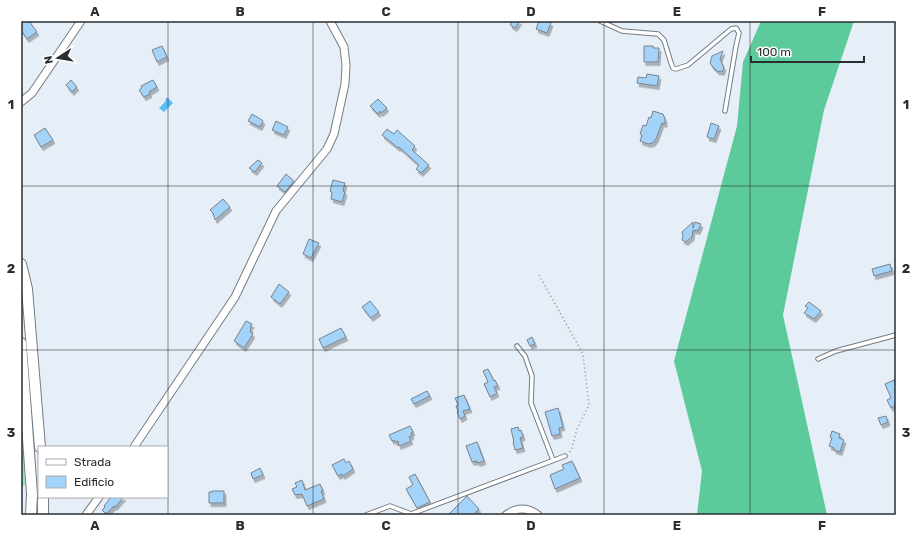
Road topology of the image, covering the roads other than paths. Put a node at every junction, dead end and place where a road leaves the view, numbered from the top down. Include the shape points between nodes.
1 (82, 21) edge
2 (330, 21) edge
3 (600, 21) edge
4 (21, 102) edge
5 (725, 112) dead end
6 (21, 264) edge
7 (896, 335) edge
8 (21, 343) edge
9 (517, 346) dead end
10 (818, 359) dead end
11 (40, 446) edge
12 (135, 446) edge
13 (565, 456) road end
14 (552, 460) junction
15 (43, 498) edge
16 (98, 498) edge
17 (31, 515) edge
18 (43, 515) edge
19 (86, 515) edge
20 (366, 515) edge
21 (506, 515) edge
22 (538, 515) edge

1 - 4 street via 32,93
2 - 12 street via 344,47 346,65 345,84 334,134 327,149 276,211 235,297
3 - 5 lane via 622,31 658,34 664,40 673,68 676,69 688,64 731,29 736,28 739,33
6 - 11 main road via 27,289
7 - 10 lane via 836,351
8 - 17 main road via 32,494
9 - 14 lane via 525,356 532,376 531,403
13 - 14 lane
14 - 20 lane via 411,514 390,506
15 - 18 main road
16 - 19 street
21 - 22 street via 512,510 522,508

